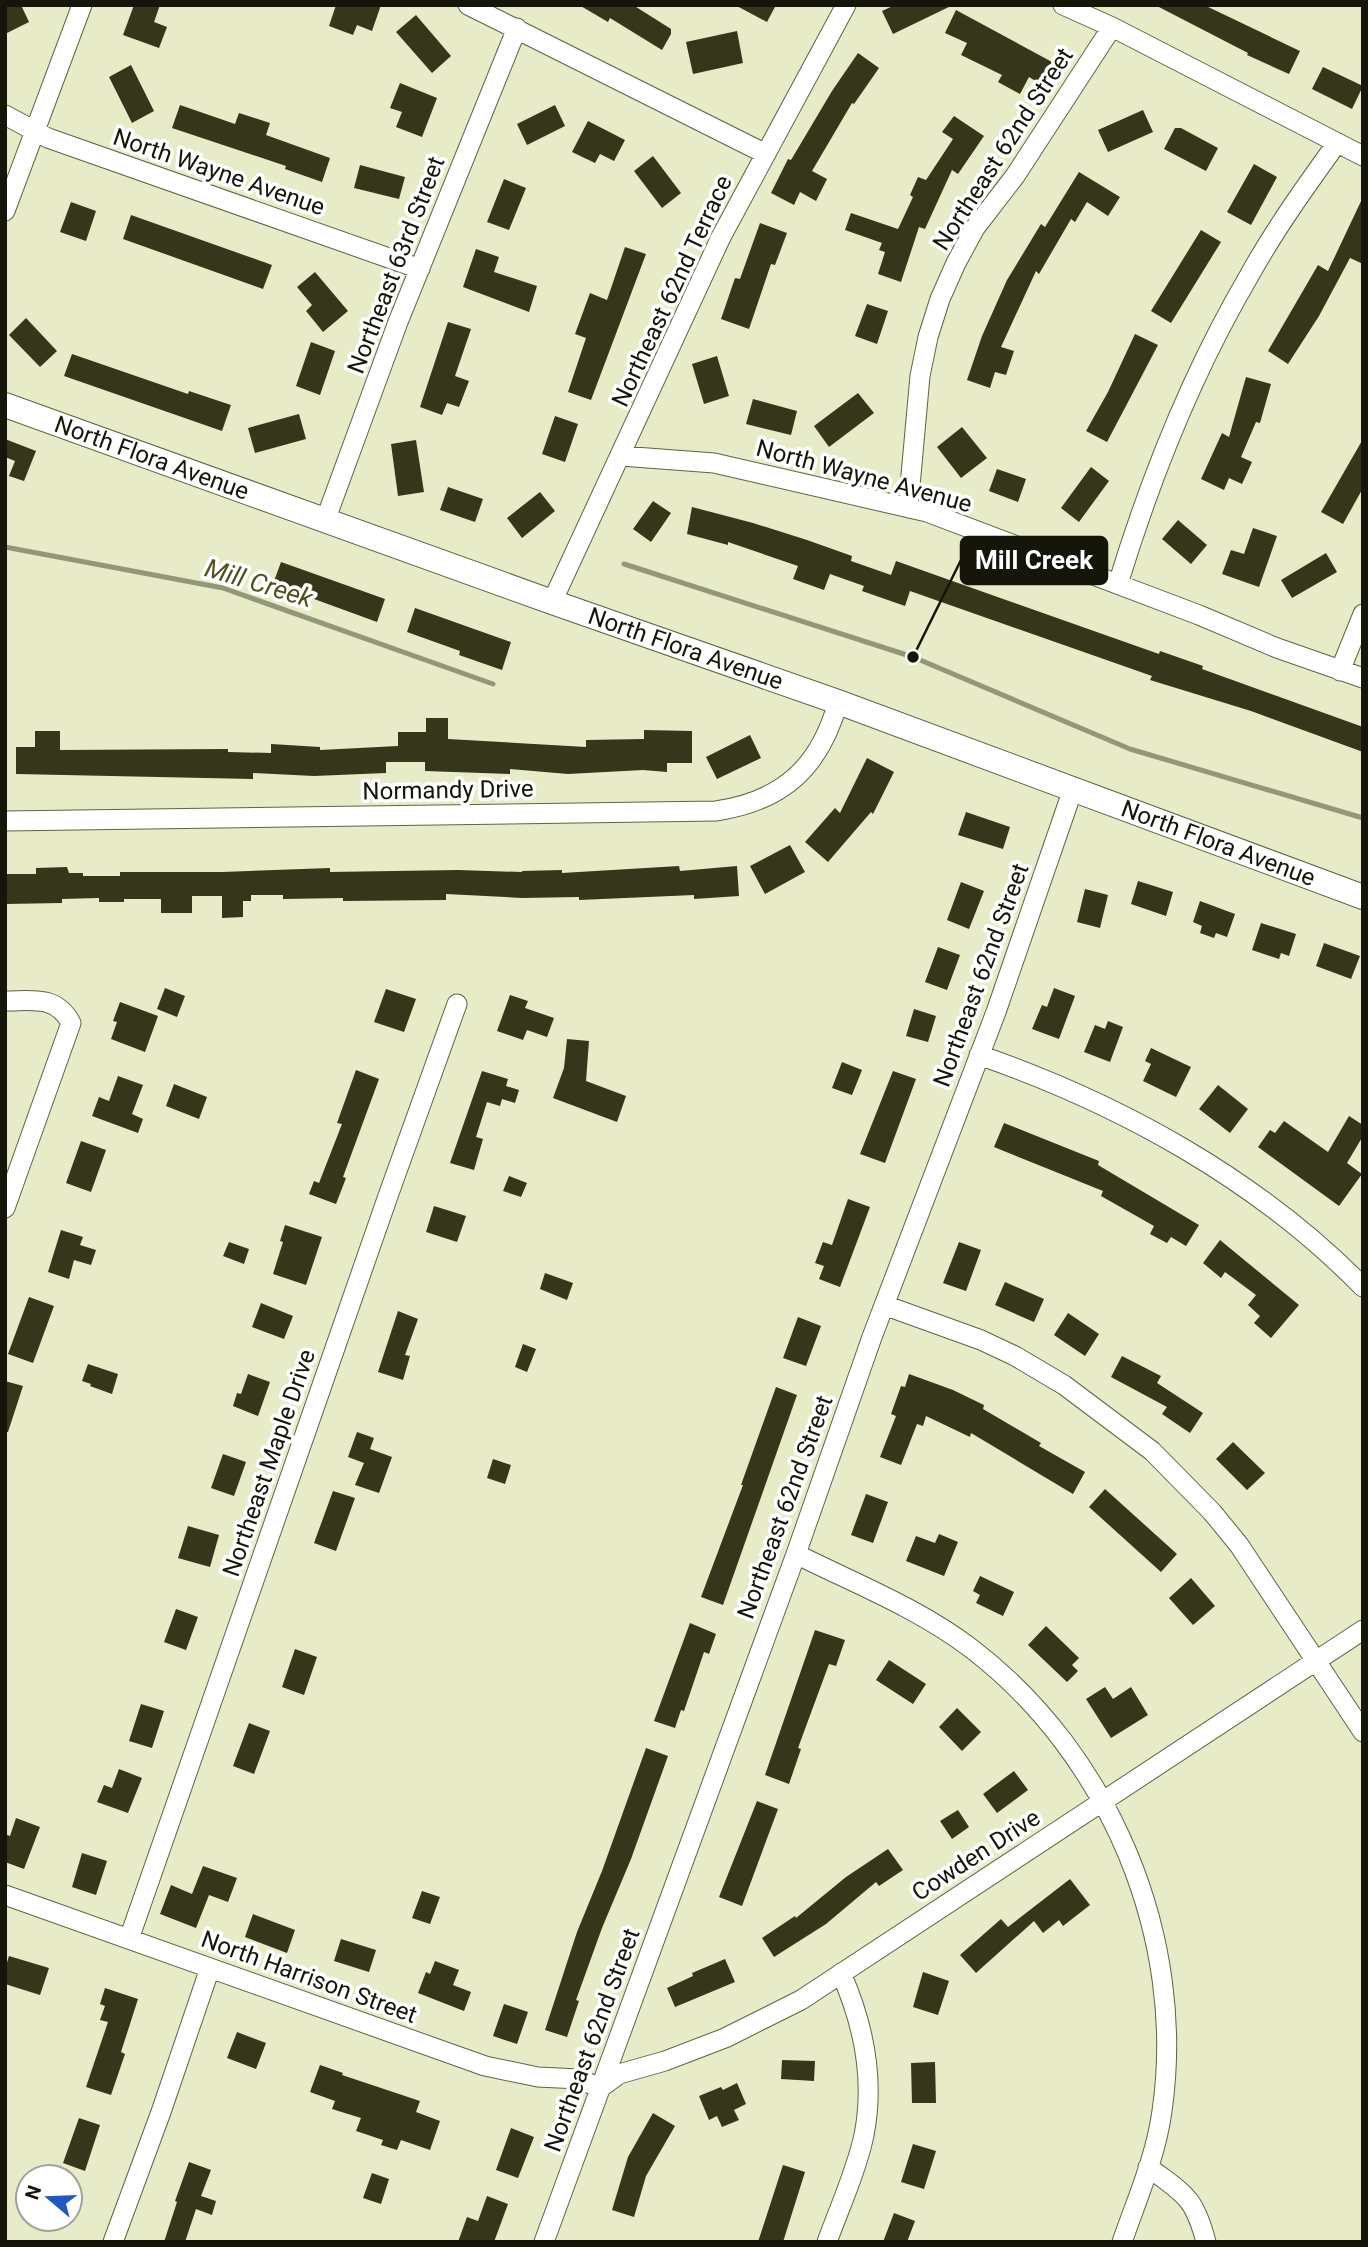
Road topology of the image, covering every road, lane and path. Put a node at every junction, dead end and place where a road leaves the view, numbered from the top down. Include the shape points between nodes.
1 (82, 5) edge
2 (468, 5) edge
3 (846, 5) edge
4 (1063, 5) edge
5 (1112, 27) junction
6 (517, 28) junction
7 (5, 114) edge
8 (36, 132) junction
9 (1337, 143) junction
10 (766, 154) junction
11 (1363, 156) edge
12 (5, 211) edge
13 (420, 269) junction
14 (5, 405) edge
15 (621, 456) junction
16 (908, 508) junction
17 (325, 521) junction
18 (1118, 584) junction
19 (552, 602) junction
20 (1363, 614) edge
21 (1339, 671) junction
22 (1363, 678) edge
23 (838, 702) junction
24 (1073, 789) junction
25 (5, 821) edge
26 (1363, 897) edge
27 (5, 1001) edge
28 (457, 1004) dead end
29 (979, 1055) junction
30 (5, 1208) edge
31 (1363, 1287) edge
32 (884, 1305) junction
33 (796, 1554) junction
34 (1363, 1630) edge
35 (1315, 1661) junction
36 (1363, 1732) edge
37 (1102, 1801) junction
38 (5, 1895) edge
39 (128, 1939) junction
40 (210, 1968) junction
41 (841, 1973) junction
42 (600, 2088) junction
43 (1148, 2167) junction
44 (113, 2242) edge
45 (544, 2242) edge
46 (827, 2242) edge
47 (1122, 2242) edge
48 (1206, 2242) edge

1 - 8 street
2 - 6 street
3 - 10 street, Northeast 62nd Terrace
4 - 5 street
5 - 9 street
5 - 16 street, Northeast 62nd Street via 1016,176 975,228 940,299 920,376
6 - 10 street
6 - 13 street, Northeast 63rd Street
7 - 8 street, North Wayne Avenue
8 - 12 street
8 - 13 street, North Wayne Avenue
9 - 11 street
9 - 18 street via 1284,217 1216,335 1160,460
10 - 15 street, Northeast 62nd Terrace via 721,237
13 - 17 street, Northeast 63rd Street
14 - 17 street, North Flora Avenue
15 - 16 street, North Wayne Avenue via 714,463
15 - 19 street, Northeast 62nd Terrace
16 - 18 street, North Wayne Avenue
17 - 19 street, North Flora Avenue
18 - 21 street, North Wayne Avenue
19 - 23 street, North Flora Avenue
20 - 21 street
21 - 22 street, North Wayne Avenue
23 - 24 street, North Flora Avenue
23 - 25 street, Normandy Drive via 821,748 799,775 781,789 739,808
24 - 26 street, North Flora Avenue
24 - 29 street, Northeast 62nd Street
27 - 30 street via 55,1004 71,1023
28 - 39 street, Northeast Maple Drive
29 - 31 street via 1107,1107 1200,1159 1292,1223
29 - 32 street, Northeast 62nd Street
32 - 33 street, Northeast 62nd Street
32 - 35 street via 1015,1356 1074,1392 1152,1451 1239,1545
33 - 37 street via 887,1596 972,1649 1041,1714
33 - 42 street, Northeast 62nd Street
34 - 35 street, Cowden Drive
35 - 36 street
35 - 37 street, Cowden Drive
37 - 41 street, Cowden Drive
37 - 43 street via 1141,1887 1164,1983 1167,2063 1162,2111
38 - 39 street, North Harrison Street
39 - 40 street, North Harrison Street
40 - 42 street, North Harrison Street via 485,2066 538,2077 579,2079
40 - 44 street
41 - 42 street, Cowden Drive via 748,2027 665,2061 619,2074
41 - 46 street via 860,2022 868,2099 863,2138
42 - 45 street, Northeast 62nd Street
43 - 47 street
43 - 48 street via 1188,2197

